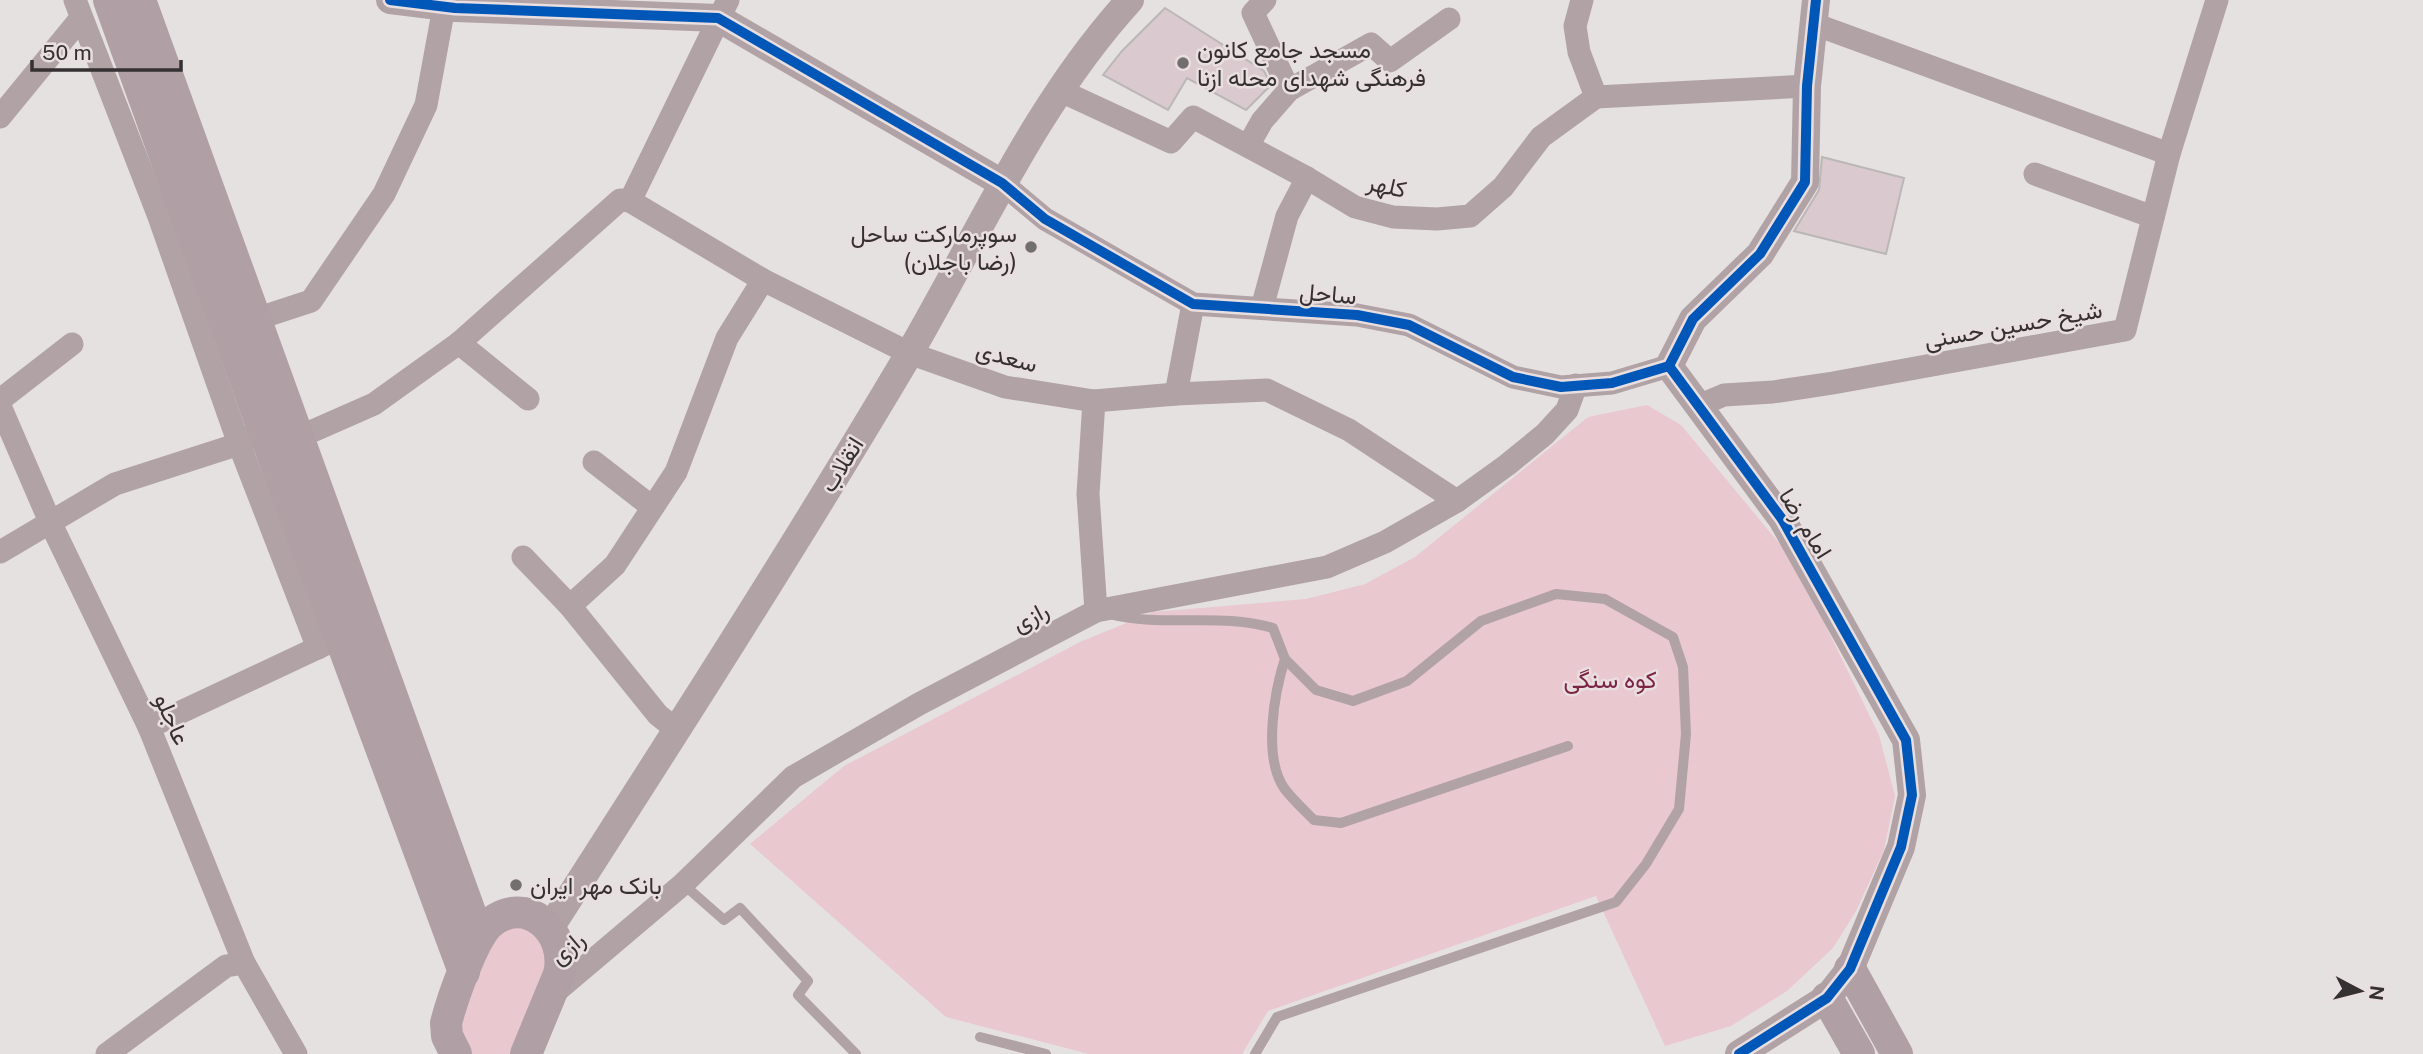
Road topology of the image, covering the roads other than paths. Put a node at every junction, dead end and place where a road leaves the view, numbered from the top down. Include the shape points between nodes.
1 (109, 0) edge
2 (140, 0) edge
3 (390, 0) edge
4 (1130, 0) edge
5 (1265, 0) edge
6 (1582, 0) edge
7 (2217, 0) edge
8 (444, 7) junction
9 (78, 9) edge
10 (723, 9) edge
11 (1815, 12) edge
12 (1448, 19) dead end
13 (1807, 86) junction
14 (1289, 90) junction
15 (1060, 91) junction
16 (1596, 97) junction
17 (0, 117) edge
18 (1248, 146) junction
19 (2169, 154) junction
20 (2035, 174) dead end
21 (1307, 178) junction
22 (1002, 183) junction
23 (630, 201) junction
24 (2153, 217) junction
25 (764, 281) junction
26 (1193, 304) junction
27 (1262, 308) junction
28 (256, 319) junction
29 (459, 343) junction
30 (72, 344) dead end
31 (909, 353) junction
32 (1669, 366) junction
33 (1576, 386) junction
34 (1176, 394) junction
35 (528, 399) dead end
36 (0, 400) edge
37 (1094, 401) junction
38 (0, 406) edge
39 (1699, 406) junction
40 (273, 432) junction
41 (594, 462) dead end
42 (1457, 501) junction
43 (652, 508) junction
44 (51, 524) junction
45 (0, 552) edge
46 (523, 557) dead end
47 (570, 607) junction
48 (1096, 611) junction
49 (330, 642) junction
50 (1286, 659) junction
51 (149, 727) junction
52 (677, 730) junction
53 (1568, 746) dead end
54 (683, 884) junction
55 (550, 928) junction
56 (479, 937) junction
57 (244, 963) junction
58 (1850, 969) junction
59 (464, 972) junction
60 (550, 996) junction
61 (1827, 998) junction
62 (980, 1037) dead end
63 (449, 1052) edge
64 (107, 1054) edge
65 (296, 1054) edge
66 (526, 1054) edge
67 (856, 1054) edge
68 (1046, 1054) edge
69 (1255, 1054) edge
70 (1739, 1054) edge
71 (1859, 1054) edge
72 (1897, 1054) edge

1 - 40 main road
2 - 28 main road
3 - 8 street
4 - 15 street, انقلاب via 1102,30
5 - 14 street via 1253,13
6 - 16 street via 1575,26
7 - 19 street, شیخ حسین حسنی
8 - 10 street
8 - 28 street via 426,105 384,194 311,301
9 - 17 street
9 - 40 street via 158,214
10 - 22 street
10 - 23 street
11 - 13 street
11 - 19 street
12 - 14 street via 1390,61 1371,44
13 - 16 street
13 - 32 street via 1805,182 1760,254 1693,319
14 - 18 street
15 - 18 street, کلهر via 1171,142 1193,117
15 - 22 street, انقلاب
16 - 21 street, کلهر via 1541,137 1503,187 1470,216 1393,217 1355,207
18 - 21 street, کلهر
19 - 24 street, شیخ حسین حسنی
20 - 24 street
21 - 27 street via 1287,216
22 - 26 street, ساحل via 1045,219
22 - 31 street, انقلاب
23 - 25 street, سعدی
23 - 29 street via 620,200
24 - 39 street, شیخ حسین حسنی via 2125,330 1833,383 1724,395
25 - 31 street, سعدی
25 - 43 street via 727,338 677,472
26 - 27 street, ساحل
26 - 34 street
27 - 33 street, ساحل via 1357,315 1409,325 1513,377
28 - 40 main road
29 - 35 street
29 - 40 street via 374,404
30 - 36 street
31 - 37 street, سعدی via 1005,387
31 - 52 street, انقلاب
32 - 33 street, ساحل via 1612,383
32 - 39 street, امام رضا
33 - 42 street, رازی via 1567,410 1545,434
34 - 37 street, سعدی
34 - 42 street, سعدی via 1267,390 1349,430
37 - 48 street via 1088,494
38 - 44 street, عاجلو
39 - 58 street, امام رضا via 1782,519 1906,740 1912,795 1902,847
40 - 44 street via 115,484
40 - 49 main road
40 - 56 main road
41 - 43 street
42 - 48 street, رازی via 1385,542 1327,567
43 - 47 street via 615,565
44 - 45 street
44 - 51 street, عاجلو
46 - 47 street
47 - 52 street via 658,715
48 - 50 lane via 1131,620 1249,621 1273,628
48 - 54 street, رازی via 919,704 793,778
49 - 51 street
49 - 59 main road
50 - 53 lane via 1277,682 1272,754 1283,787 1314,820 1341,822
50 - 69 lane via 1316,690 1353,701 1407,681 1481,621 1556,594 1605,599 1673,637 1683,667 1686,734 1679,809 1646,864 1616,902 1277,1017
51 - 57 street, عاجلو
52 - 55 street, انقلاب
54 - 60 street, رازی
54 - 67 lane via 724,920 740,908 808,981 798,995
55 - 56 main road via 540,919 515,914 491,922
55 - 60 main road via 557,937 562,962
56 - 59 main road
57 - 64 street via 226,966
57 - 65 street, عاجلو
58 - 61 street, امام رضا
58 - 72 main road
59 - 63 main road via 446,1023
60 - 66 main road
61 - 70 street, امام رضا
61 - 71 main road
62 - 68 lane

